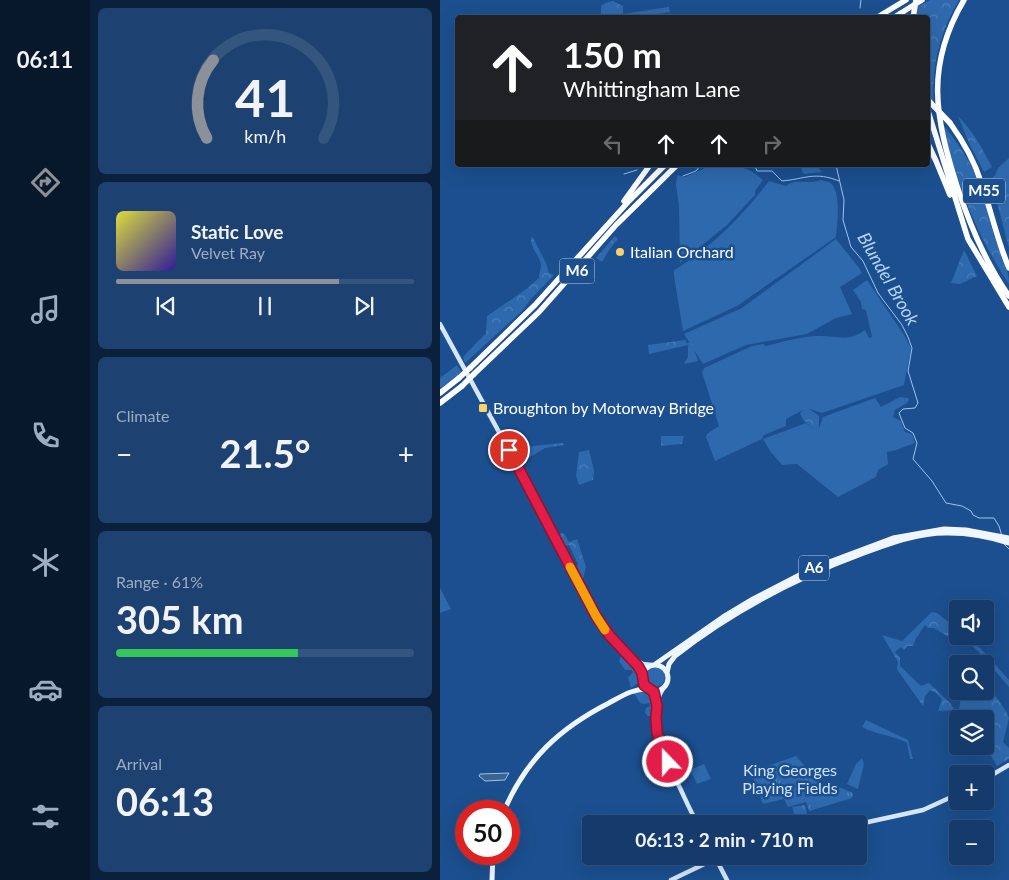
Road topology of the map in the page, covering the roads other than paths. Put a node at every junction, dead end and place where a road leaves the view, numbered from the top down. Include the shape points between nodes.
1 (916, 0) edge
2 (922, 0) edge
3 (964, 0) edge
4 (905, 1) edge
5 (881, 15) edge
6 (898, 15) edge
7 (914, 15) edge
8 (930, 102) edge
9 (930, 118) edge
10 (930, 148) edge
11 (649, 167) edge
12 (663, 167) edge
13 (675, 167) edge
14 (971, 237) junction
15 (593, 240) junction
16 (1009, 268) edge
17 (1009, 290) edge
18 (1009, 296) edge
19 (1009, 308) edge
20 (440, 324) edge
21 (440, 393) edge
22 (440, 403) edge
23 (1009, 538) edge
24 (1009, 543) edge
25 (632, 658) junction
26 (653, 665) junction
27 (667, 673) junction
28 (642, 677) junction
29 (664, 687) junction
30 (651, 690) junction
31 (632, 691) junction
32 (657, 706) junction
33 (1009, 765) edge
34 (994, 774) edge
35 (949, 798) edge
36 (509, 800) edge
37 (694, 815) edge
38 (867, 822) edge
39 (493, 865) edge
40 (700, 865) edge
41 (719, 865) edge
42 (492, 880) edge
43 (671, 880) edge
44 (727, 880) edge

1 - 7 highway
2 - 6 highway, bridge
3 - 14 highway, M55 via 944,41 938,100 944,141
4 - 5 highway
8 - 16 highway, M55, bridge via 967,148 981,180
9 - 14 highway, M55
10 - 14 highway
11 - 15 highway
12 - 15 highway, M6
13 - 22 highway, M6, bridge via 616,225 539,312
14 - 17 highway, M55
14 - 18 highway, M55
14 - 19 highway, M55
15 - 21 highway, M6, bridge via 535,305
20 - 25 main road via 596,616
23 - 26 main road, A6 via 966,530 928,530 894,538 832,560 752,599
24 - 27 main road, A6 via 984,536 932,534 896,542 834,564 725,620 675,656
25 - 26 main road
25 - 28 main road
26 - 27 main road via 661,666
26 - 28 main road
27 - 29 main road
28 - 30 main road via 644,685
28 - 31 main road
29 - 30 main road
29 - 32 main road
30 - 31 main road
30 - 32 main road
31 - 36 main road via 596,710 551,741 526,770
32 - 37 main road via 660,745
33 - 34 main road
35 - 38 main road via 923,810
39 - 42 main road
40 - 43 main road
41 - 44 main road

